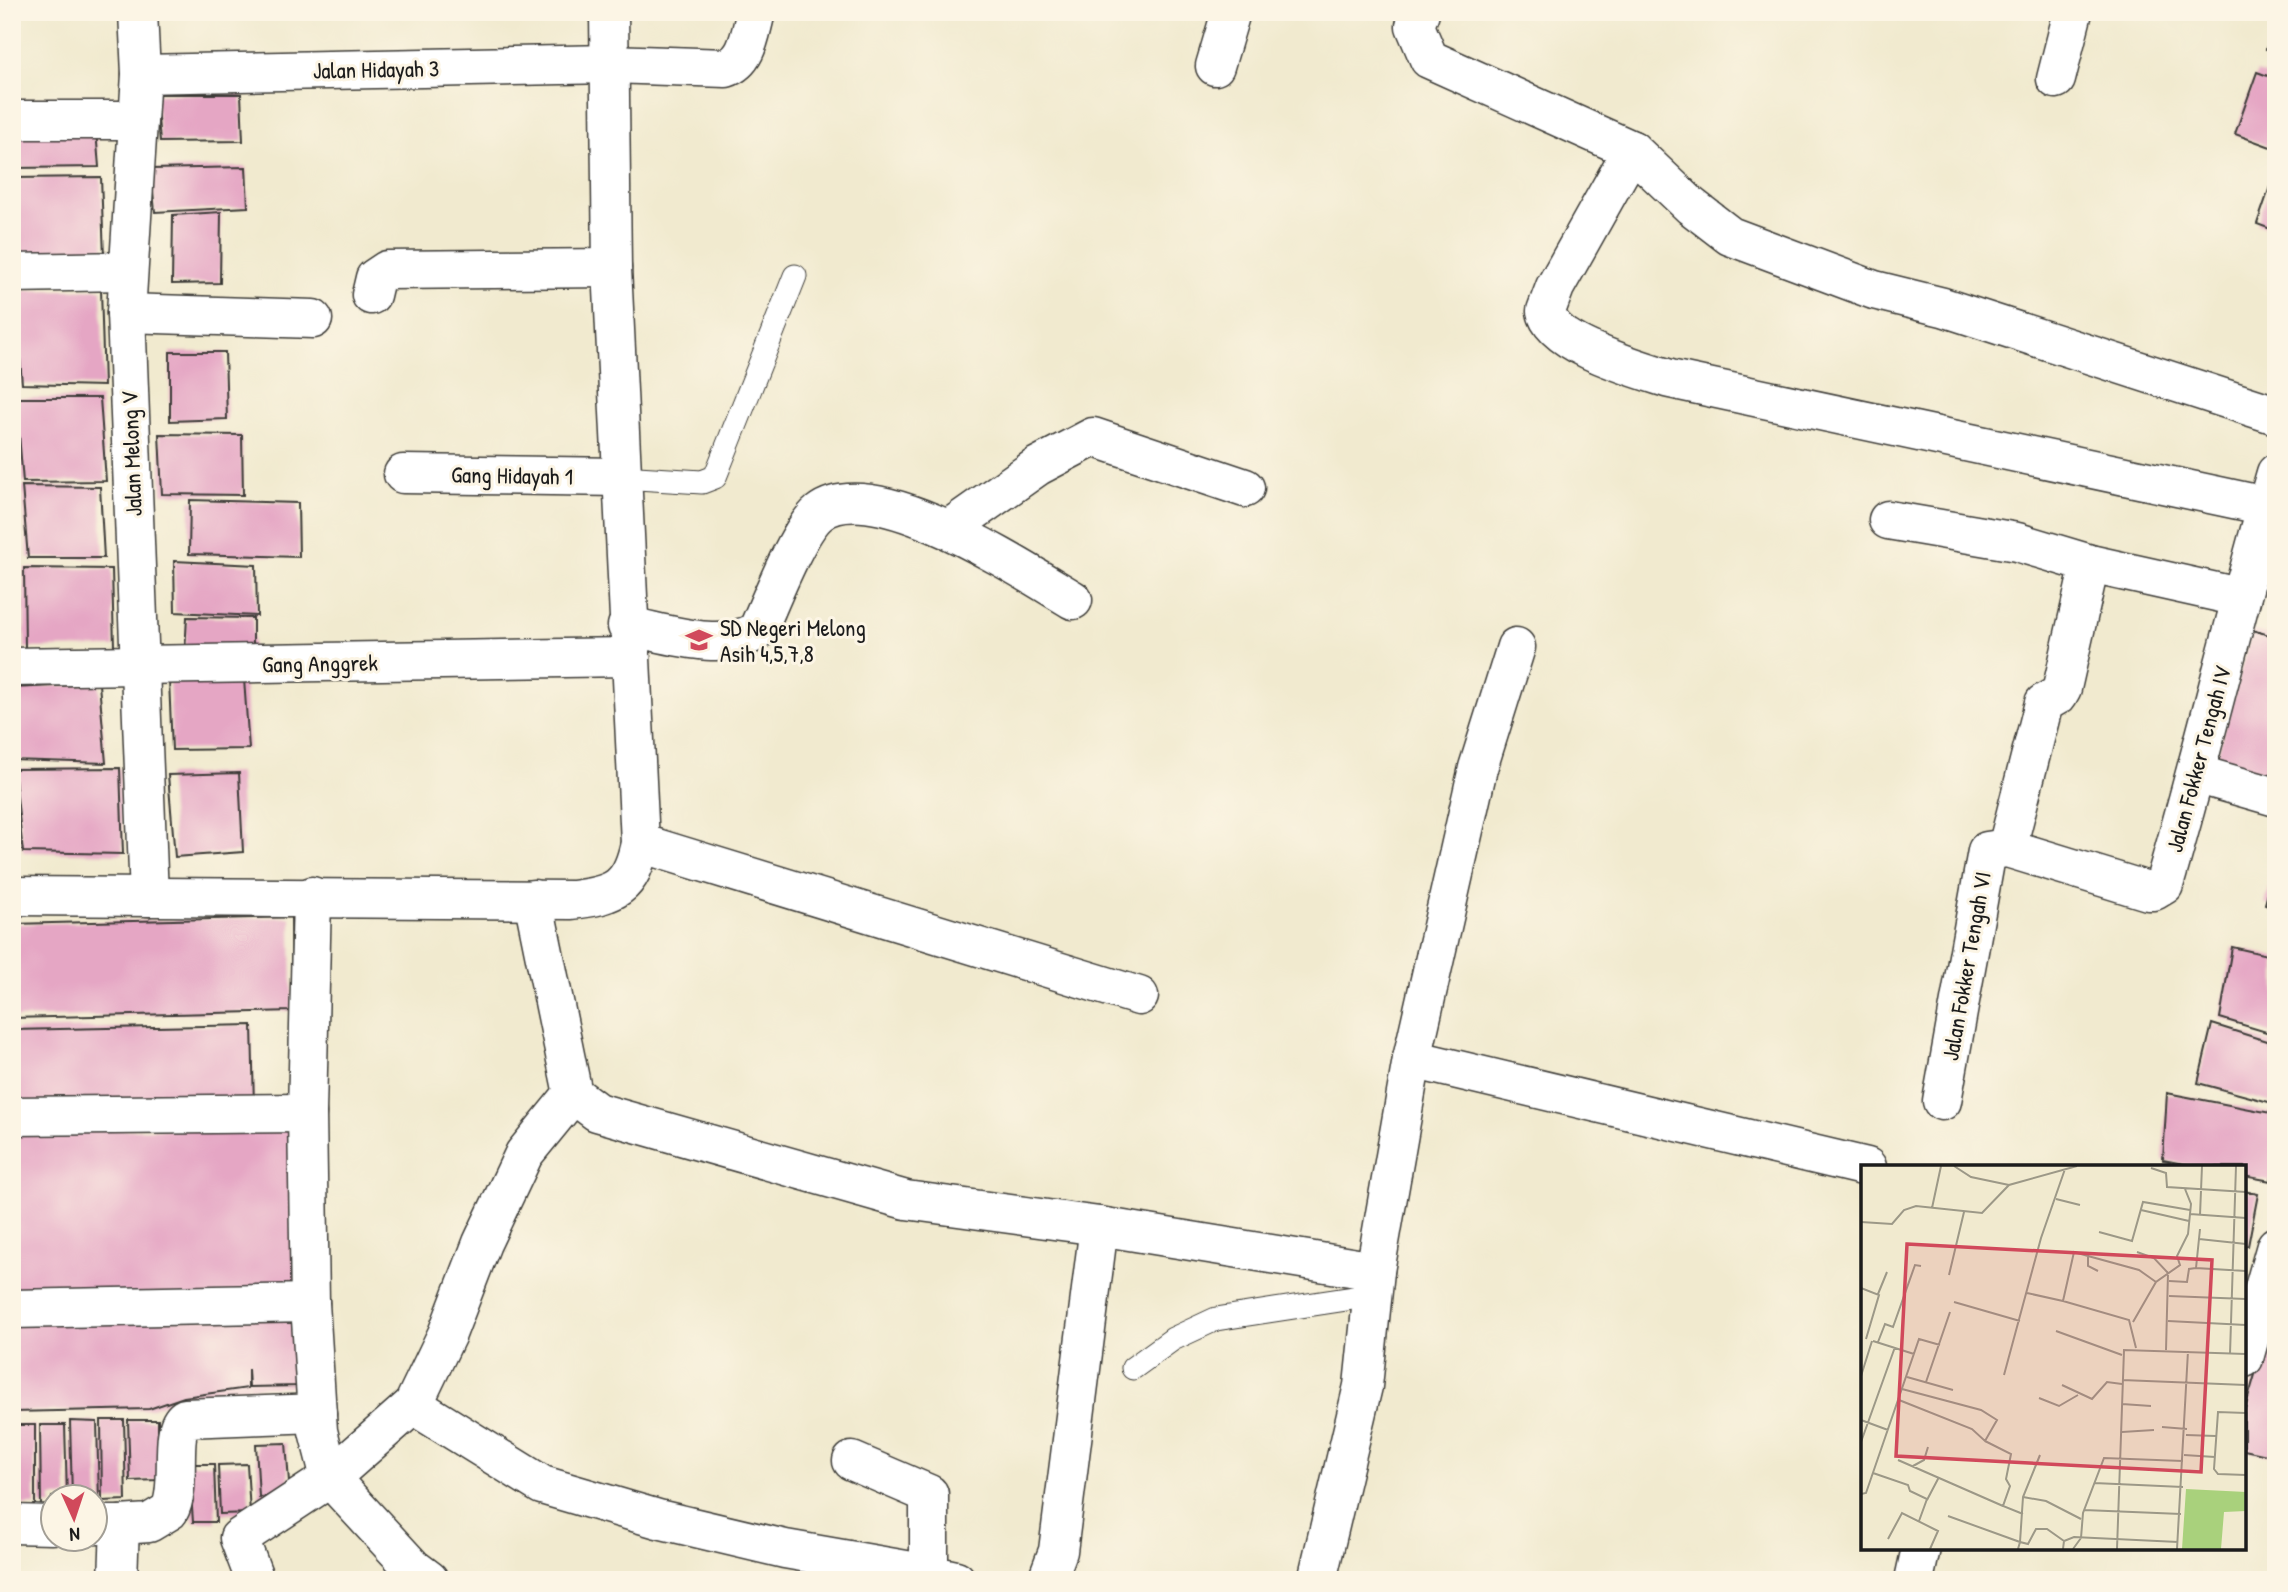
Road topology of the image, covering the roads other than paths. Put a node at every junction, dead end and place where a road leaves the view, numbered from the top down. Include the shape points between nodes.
1 (138, 12) edge
2 (609, 12) edge
3 (756, 12) edge
4 (1231, 12) edge
5 (1420, 12) edge
6 (2073, 12) edge
7 (611, 64) junction
8 (1215, 65) dead end
9 (141, 74) junction
10 (2056, 79) dead end
11 (12, 120) edge
12 (138, 120) junction
13 (1632, 150) junction
14 (612, 268) junction
15 (126, 271) junction
16 (12, 273) edge
17 (795, 276) dead end
18 (371, 295) dead end
19 (126, 313) junction
20 (313, 319) dead end
21 (2276, 415) edge
22 (403, 474) dead end
23 (621, 477) junction
24 (1245, 488) dead end
25 (2271, 490) edge
26 (1888, 520) dead end
27 (950, 528) junction
28 (2090, 564) junction
29 (2239, 597) junction
30 (1073, 600) dead end
31 (628, 641) junction
32 (1516, 647) dead end
33 (138, 665) junction
34 (12, 667) edge
35 (2196, 774) junction
36 (2276, 796) edge
37 (639, 843) junction
38 (2007, 848) junction
39 (12, 896) edge
40 (313, 896) junction
41 (149, 897) junction
42 (533, 899) junction
43 (1139, 996) dead end
44 (1412, 1059) junction
45 (573, 1094) junction
46 (1942, 1101) dead end
47 (307, 1113) junction
48 (12, 1116) edge
49 (1861, 1166) edge
50 (1099, 1226) junction
51 (2276, 1246) edge
52 (1374, 1283) junction
53 (310, 1303) junction
54 (12, 1309) edge
55 (2246, 1351) edge
56 (1133, 1368) dead end
57 (412, 1405) junction
58 (317, 1413) junction
59 (852, 1461) dead end
60 (330, 1478) junction
61 (12, 1524) edge
62 (38, 1525) edge
63 (108, 1525) edge
64 (108, 1530) edge
65 (1921, 1550) edge
66 (942, 1577) edge
67 (118, 1580) edge
68 (255, 1580) edge
69 (429, 1580) edge
70 (1047, 1580) edge
71 (1317, 1580) edge
72 (1914, 1580) edge

1 - 9 street, Jalan Melong V
2 - 7 street
3 - 7 street, Jalan Hidayah 3 via 743,56 726,68
4 - 8 street
5 - 13 street via 1415,26 1429,59
6 - 10 street
7 - 9 street, Jalan Hidayah 3
7 - 14 street
9 - 12 street, Jalan Melong V
11 - 12 street
12 - 15 street, Jalan Melong V
13 - 21 street via 1730,236 1874,290 1943,307
13 - 25 street via 1555,287 1546,311 1553,329 1608,358 1670,379
14 - 18 street via 387,270 375,278
14 - 23 street
15 - 16 street
15 - 19 street, Jalan Melong V
17 - 23 lane via 715,477 702,482
19 - 20 street
19 - 33 street, Jalan Melong V
22 - 23 street, Gang Hidayah 1
23 - 31 street
24 - 27 street via 1093,437 1038,466
25 - 29 street, Jalan Fokker Tengah IV
26 - 28 street via 2017,542
27 - 30 street, Gang Anggrek
27 - 31 street, Gang Anggrek via 873,503 844,503 820,512 804,531 757,631 742,640 723,642
28 - 29 street
28 - 38 street via 2062,688 2044,703
29 - 35 street, Jalan Fokker Tengah IV
31 - 33 street, Gang Anggrek
31 - 37 street
32 - 44 street via 1478,768
33 - 34 street, Gang Anggrek
33 - 41 street, Jalan Melong V
35 - 36 street
35 - 38 street, Jalan Fokker Tengah IV via 2164,885 2154,891
37 - 42 street via 626,883 612,891 584,898
37 - 43 street
38 - 46 street, Jalan Fokker Tengah VI via 1987,851 1984,862
39 - 41 street
40 - 41 street
40 - 42 street
40 - 47 street
42 - 45 street
44 - 49 street
44 - 52 street
45 - 50 street via 597,1112 906,1200
45 - 57 street via 524,1154
47 - 48 street
47 - 53 street
50 - 52 street
50 - 70 street via 1058,1551
51 - 55 street
52 - 56 lane via 1216,1318 1173,1339
52 - 71 street via 1363,1386
53 - 54 street
53 - 58 street
57 - 60 street
57 - 66 street via 542,1485 785,1549
58 - 60 street
58 - 63 street via 185,1418 177,1430 177,1490 169,1511 149,1522
59 - 66 street via 929,1494
60 - 68 street via 239,1538
60 - 69 street
61 - 62 street
64 - 67 street
65 - 72 street

